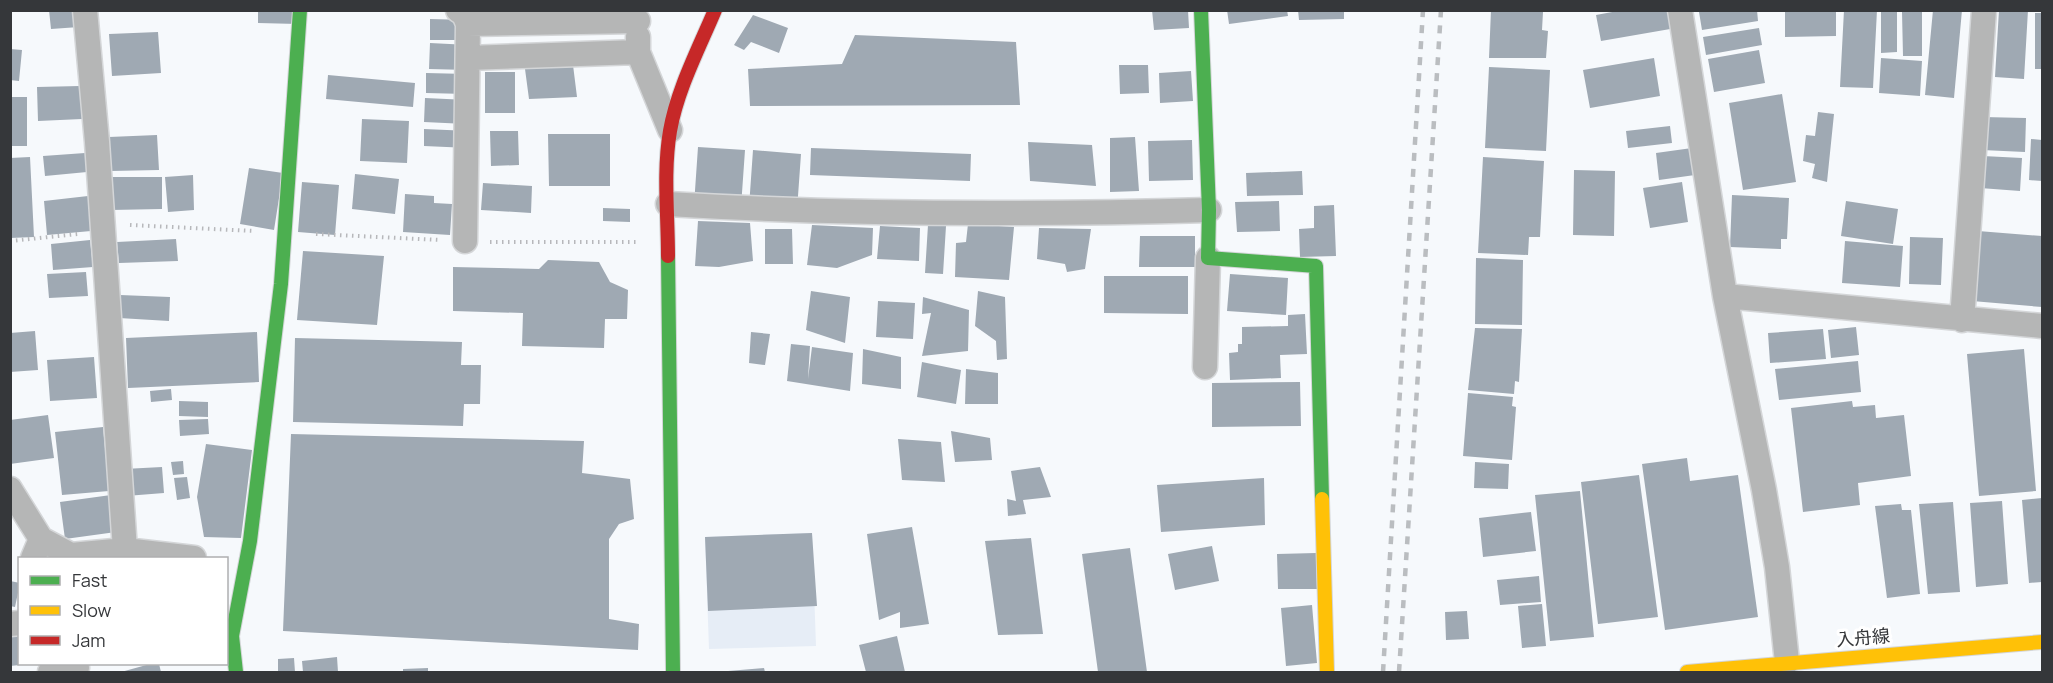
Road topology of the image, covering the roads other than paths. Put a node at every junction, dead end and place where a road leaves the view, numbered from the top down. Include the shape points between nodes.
1 (85, 10) edge
2 (300, 10) edge
3 (715, 10) edge
4 (1202, 10) edge
5 (1680, 10) edge
6 (1984, 10) edge
7 (638, 16) edge
8 (463, 17) edge
9 (639, 52) junction
10 (468, 58) junction
11 (670, 130) junction
12 (668, 204) junction
13 (1209, 210) junction
14 (465, 241) road end
15 (1208, 258) junction
16 (1725, 296) junction
17 (1962, 320) junction
18 (2043, 326) edge
19 (1205, 367) dead end
20 (10, 489) edge
21 (37, 548) edge
22 (125, 550) junction
23 (185, 557) edge
24 (229, 630) edge
25 (2043, 642) edge
26 (1786, 667) edge
27 (77, 668) edge
28 (50, 672) edge
29 (236, 672) edge
30 (673, 672) edge
31 (1327, 672) edge
32 (1687, 672) edge

1 - 22 street
2 - 24 street via 286,233 250,541
3 - 11 street via 687,76
4 - 13 street
5 - 16 street
6 - 17 street
7 - 8 street
7 - 9 street
8 - 10 street
9 - 10 street
9 - 11 street
10 - 14 street
11 - 12 street
12 - 13 street via 933,214
12 - 30 street
13 - 15 street
15 - 19 street
15 - 31 street via 1316,266
16 - 17 street
16 - 26 street via 1777,567
17 - 18 street
20 - 21 street
21 - 22 street via 71,555
22 - 23 street
24 - 29 street
25 - 26 street, 入舟線
26 - 32 street, 入舟線
27 - 28 street

